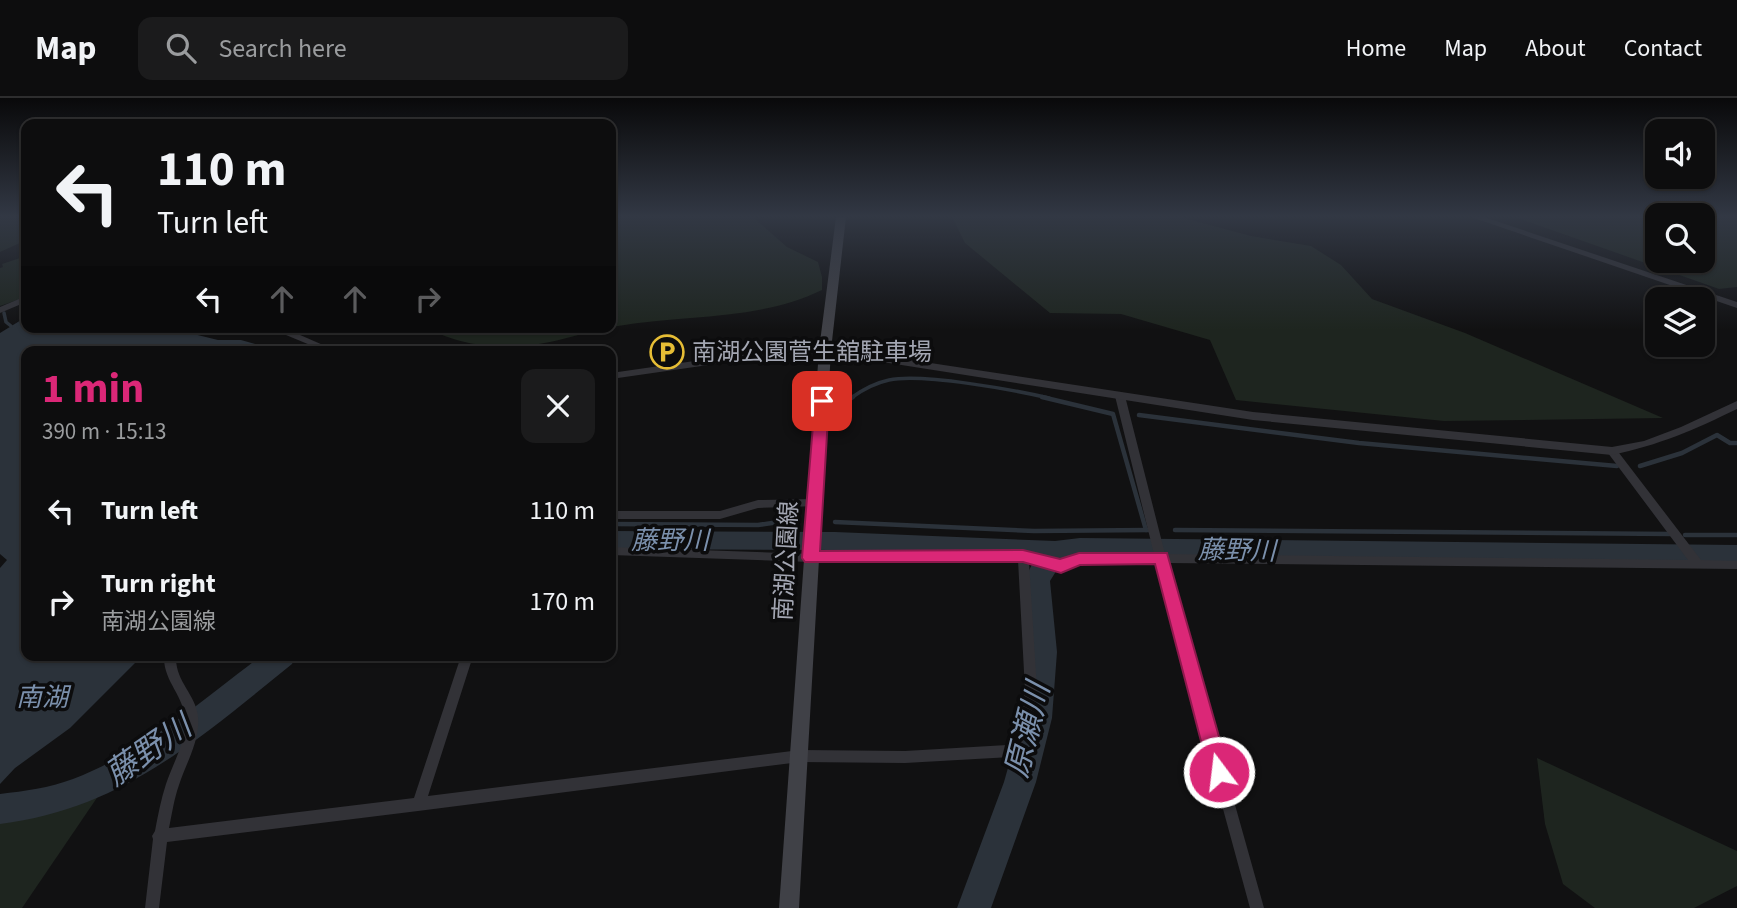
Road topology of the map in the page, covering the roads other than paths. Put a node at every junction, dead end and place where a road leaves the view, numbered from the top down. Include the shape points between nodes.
1 (836, 255) edge
2 (1588, 255) edge
3 (21, 301) edge
4 (1737, 305) edge
5 (0, 310) edge
6 (288, 333) edge
7 (320, 346) edge
8 (825, 350) junction
9 (616, 375) edge
10 (1120, 396) junction
11 (1737, 405) edge
12 (1612, 451) junction
13 (814, 503) junction
14 (616, 515) edge
15 (616, 551) edge
16 (1023, 556) junction
17 (811, 558) junction
18 (1161, 558) junction
19 (1698, 565) junction
20 (1737, 565) edge
21 (170, 661) edge
22 (465, 661) edge
23 (800, 756) junction
24 (418, 805) junction
25 (159, 836) junction
26 (152, 908) edge
27 (789, 908) edge
28 (1257, 908) edge

1 - 8 main road, 南湖公園線
2 - 4 street
3 - 5 street
6 - 7 street
8 - 9 street via 784,351
8 - 10 street
8 - 13 main road, 南湖公園線
10 - 12 street via 1253,416
10 - 18 street
11 - 12 street via 1685,430
12 - 19 street
13 - 14 street via 758,504 720,515
13 - 17 main road, 南湖公園線
15 - 17 street
16 - 17 street
16 - 18 street via 1055,566 1079,559
16 - 23 street via 1031,691 1026,724 1011,751
17 - 23 main road, 南湖公園線
18 - 19 street
18 - 28 street
19 - 20 street
21 - 25 street via 174,680 193,716 184,761
22 - 24 street
23 - 24 street
23 - 27 main road, 南湖公園線
24 - 25 street
25 - 26 street

